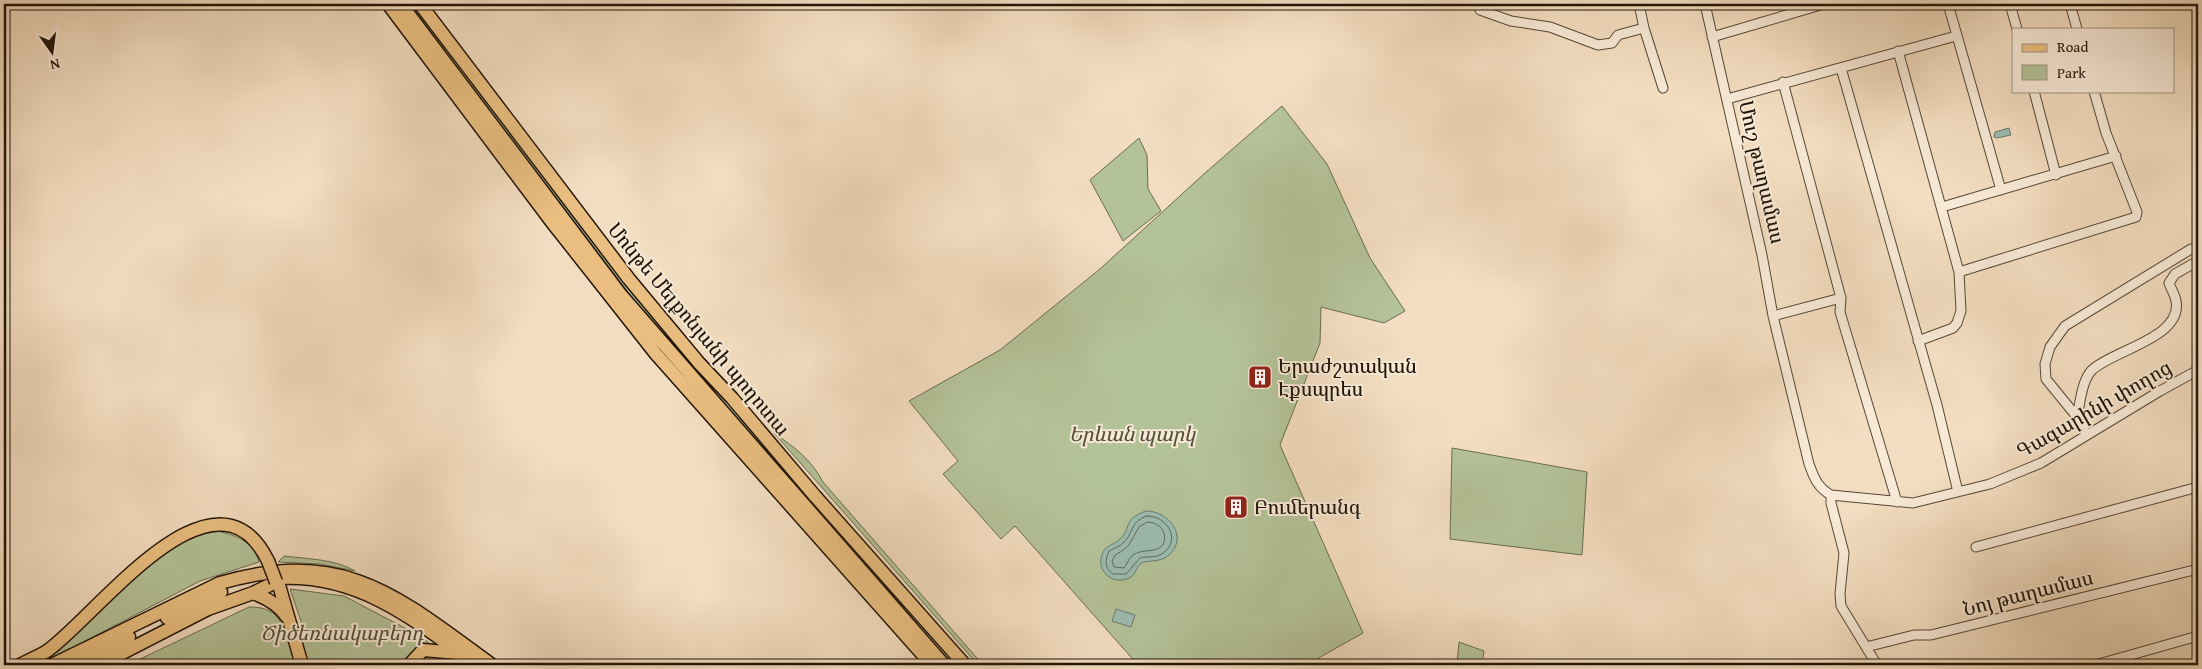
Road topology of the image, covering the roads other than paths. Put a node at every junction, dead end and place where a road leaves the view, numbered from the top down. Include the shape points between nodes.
1 (388, 4) edge
2 (401, 4) edge
3 (420, 4) edge
4 (1639, 4) edge
5 (1705, 4) edge
6 (1824, 4) edge
7 (1948, 4) edge
8 (2010, 4) edge
9 (2070, 4) edge
10 (1480, 10) dead end
11 (1644, 28) junction
12 (2017, 28) edge
13 (2077, 28) edge
14 (1956, 36) junction
15 (1712, 37) junction
16 (1898, 52) junction
17 (1841, 68) junction
18 (1783, 82) junction
19 (1663, 88) dead end
20 (2034, 92) edge
21 (2094, 92) edge
22 (1727, 99) junction
23 (2116, 156) junction
24 (2056, 175) junction
25 (2001, 190) junction
26 (1942, 207) junction
27 (2198, 251) edge
28 (2198, 261) edge
29 (1959, 272) junction
30 (1841, 298) junction
31 (1773, 316) junction
32 (1918, 341) junction
33 (2198, 370) edge
34 (2077, 417) junction
35 (2086, 435) junction
36 (2198, 487) edge
37 (1958, 492) junction
38 (1832, 495) junction
39 (1897, 502) junction
40 (1976, 547) dead end
41 (2198, 569) edge
42 (275, 584) junction
43 (253, 593) junction
44 (290, 622) junction
45 (2198, 636) edge
46 (1866, 647) junction
47 (460, 654) junction
48 (20, 665) edge
49 (52, 665) edge
50 (73, 665) edge
51 (99, 665) edge
52 (302, 665) edge
53 (409, 665) edge
54 (476, 665) edge
55 (492, 665) edge
56 (932, 665) edge
57 (944, 665) edge
58 (965, 665) edge
59 (1877, 665) edge
60 (2095, 665) edge

1 - 56 main road via 551,221 656,354
2 - 57 main road, Մոնթե Մելքոնյանի պողոտա via 621,295
3 - 58 main road, Մոնթե Մելքոնյանի պողոտա via 629,279
4 - 11 street
5 - 15 street, Մուշ թաղամաս
6 - 15 street
7 - 14 street
8 - 12 street
9 - 13 street
10 - 11 street via 1512,21 1550,27 1598,45 1612,43 1618,35
11 - 19 street
14 - 16 street
14 - 25 street
15 - 22 street, Մուշ թաղամաս
16 - 17 street
16 - 26 street
17 - 18 street
17 - 32 street
18 - 22 street
18 - 30 street, Մուշ թաղամաս
20 - 24 street
21 - 23 street
22 - 31 street, Մուշ թաղամաս
23 - 24 street
23 - 29 street via 2137,212 2136,217
24 - 25 street
25 - 26 street
26 - 29 street
27 - 34 street via 2191,249 2064,326 2050,347 2045,364 2046,379
28 - 34 street via 2175,274 2169,283 2176,302 2174,319 2155,337 2091,370
29 - 32 street via 1959,318 1953,328
30 - 31 street
30 - 39 street, Մուշ թաղամաս via 1840,312
31 - 38 street, Մուշ թաղամաս via 1815,480 1822,490
32 - 37 street
33 - 35 street, Գագարինի փողոց
34 - 35 street
35 - 37 street, Գագարինի փողոց via 2041,463 1990,484
36 - 40 street
37 - 39 street, Գագարինի փողոց via 1913,504
38 - 39 street, Գագարինի փողոց
38 - 46 street via 1831,503 1844,553 1840,599
41 - 46 street, Նոյ թաղամաս via 1931,636 1914,635
42 - 43 main road
42 - 44 main road
42 - 48 main road, bridge via 258,544 238,529 222,525 193,530 172,540 142,562 48,650
43 - 44 main road via 282,609
43 - 51 main road via 208,609
44 - 52 main road
45 - 60 street
46 - 59 street
47 - 50 main road via 401,611 365,592 333,583 284,578 250,582 224,590
47 - 53 main road via 423,650
47 - 54 main road
49 - 55 main road via 220,583 255,574 305,570 347,577 385,591

